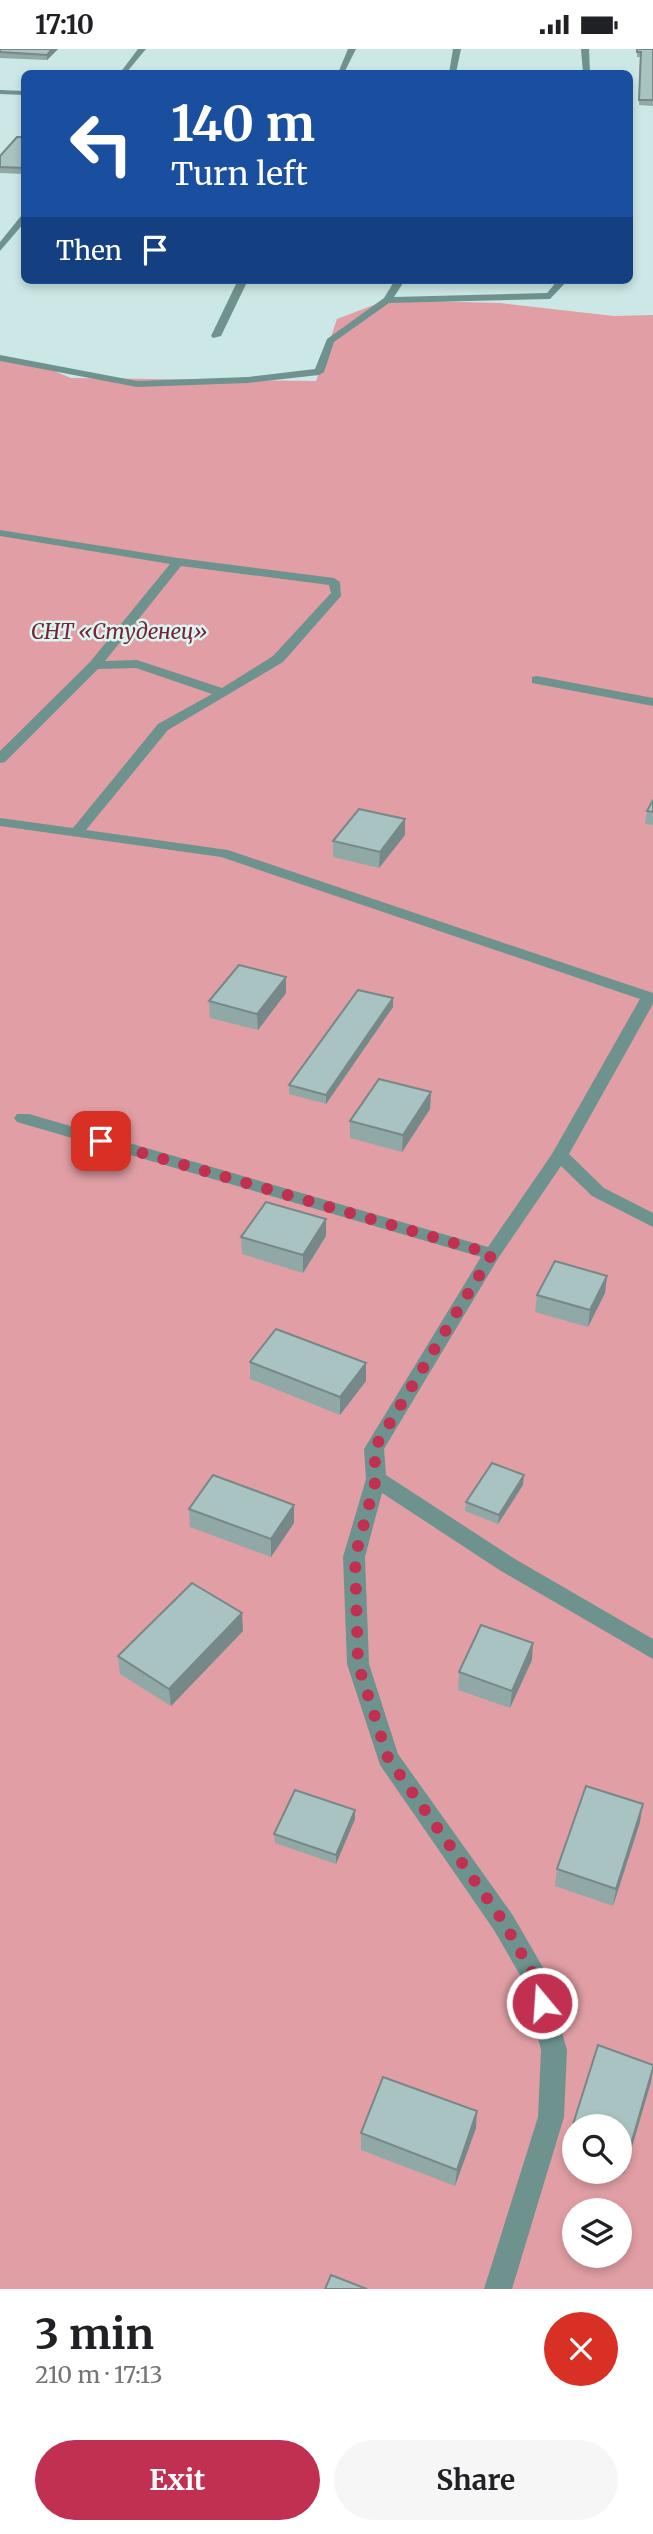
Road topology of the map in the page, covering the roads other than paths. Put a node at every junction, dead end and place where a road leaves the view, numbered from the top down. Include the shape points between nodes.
1 (142, 49) edge
2 (352, 49) edge
3 (457, 49) edge
4 (584, 49) edge
5 (125, 70) edge
6 (342, 70) edge
7 (453, 70) edge
8 (587, 70) edge
9 (0, 92) edge
10 (21, 93) edge
11 (21, 222) edge
12 (0, 248) edge
13 (241, 284) edge
14 (397, 284) edge
15 (560, 284) edge
16 (387, 300) junction
17 (216, 336) dead end
18 (0, 358) edge
19 (0, 533) edge
20 (178, 562) junction
21 (95, 665) junction
22 (537, 680) dead end
23 (223, 693) junction
24 (653, 702) edge
25 (0, 759) edge
26 (0, 822) edge
27 (76, 833) junction
28 (651, 994) edge
29 (23, 1118) dead end
30 (561, 1155) junction
31 (653, 1221) edge
32 (492, 1254) junction
33 (376, 1479) junction
34 (653, 1650) edge
35 (498, 2289) edge

1 - 5 street
2 - 6 street
3 - 7 street
4 - 8 street
9 - 10 street
11 - 12 street
13 - 17 street
14 - 16 street
15 - 16 street via 550,296
16 - 18 street via 330,341 319,372 137,384
19 - 20 street
20 - 21 street
20 - 23 street via 334,582 337,593 278,659
21 - 23 street via 136,664
21 - 25 street
22 - 24 street
23 - 27 street via 163,727
26 - 27 street
27 - 28 street via 223,853
28 - 30 street
29 - 32 street
30 - 31 street via 598,1192
30 - 32 street
32 - 33 street via 374,1449
33 - 34 street via 508,1565
33 - 35 street via 355,1557 358,1664 388,1758 503,1921 536,1979 554,2050 551,2117

